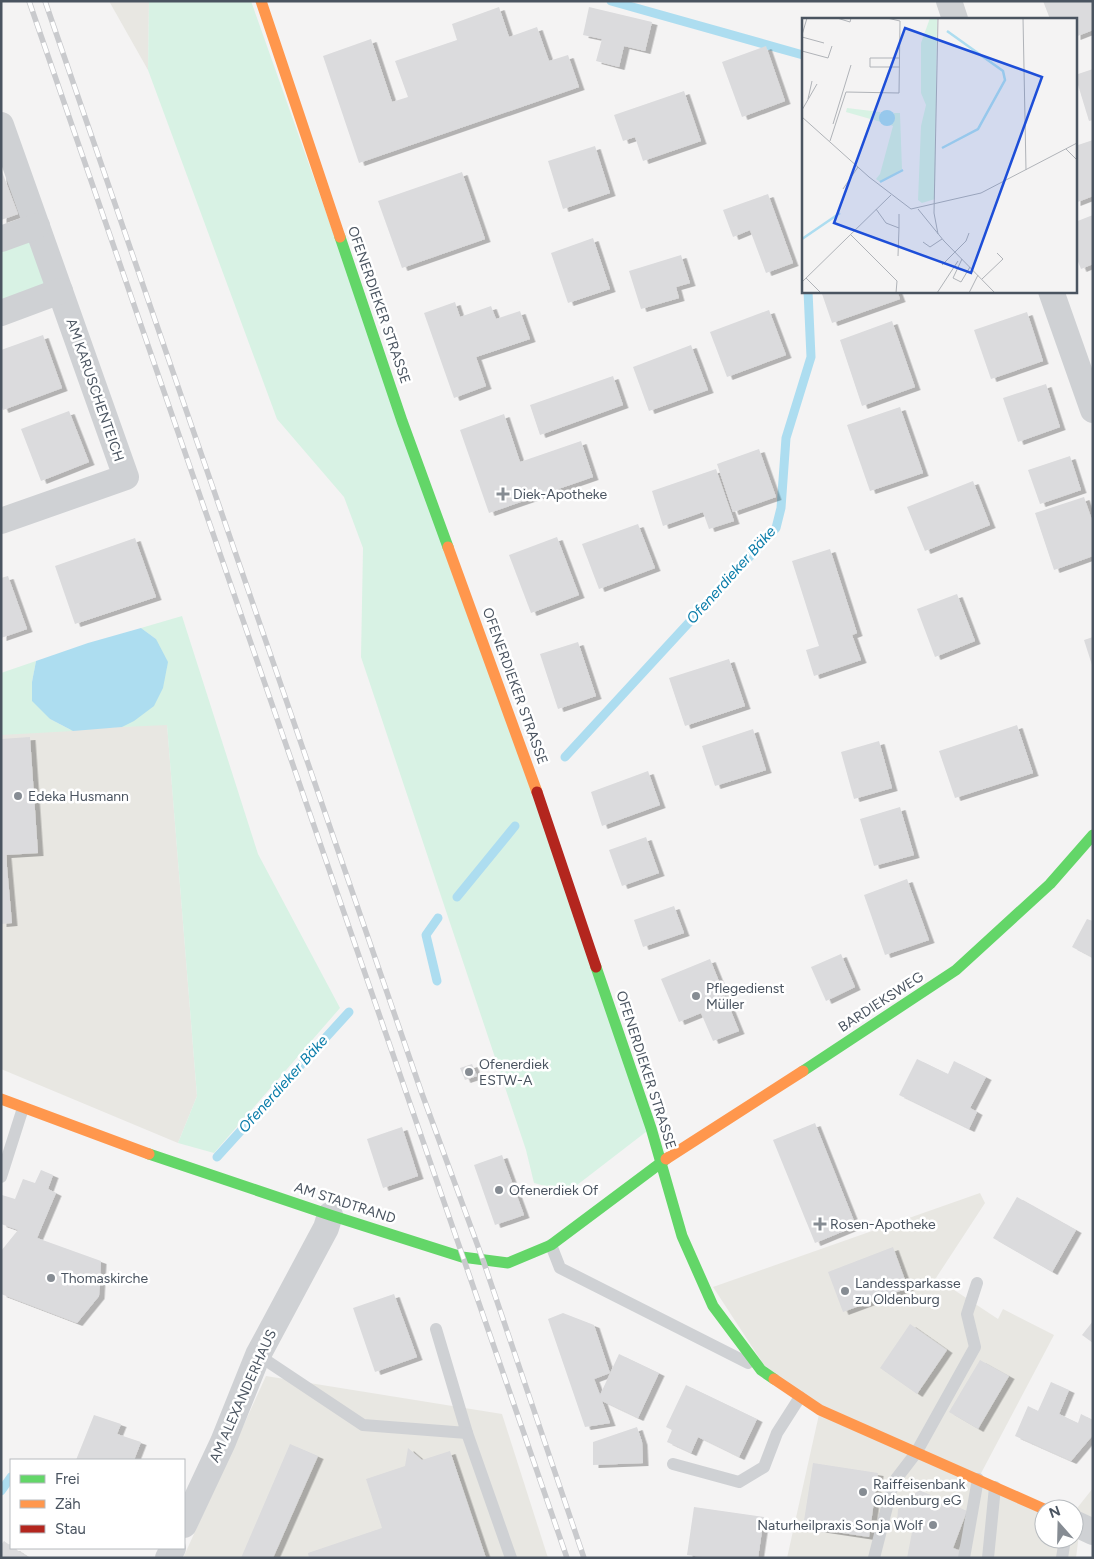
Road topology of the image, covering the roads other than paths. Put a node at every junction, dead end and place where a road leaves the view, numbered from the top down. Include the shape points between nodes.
1 (261, 1) edge
2 (949, 1) edge
3 (955, 18) edge
4 (1, 125) edge
5 (37, 226) junction
6 (1, 239) edge
7 (60, 291) junction
8 (1051, 292) edge
9 (1, 313) edge
10 (1093, 410) edge
11 (1, 521) edge
12 (1093, 835) edge
13 (1, 1099) edge
14 (23, 1108) junction
15 (660, 1162) junction
16 (1, 1177) edge
17 (330, 1215) junction
18 (551, 1245) junction
19 (977, 1283) dead end
20 (436, 1329) dead end
21 (258, 1355) junction
22 (761, 1370) junction
23 (800, 1397) junction
24 (467, 1433) junction
25 (916, 1453) junction
26 (673, 1464) dead end
27 (978, 1480) junction
28 (995, 1487) junction
29 (1034, 1505) edge
30 (185, 1523) edge
31 (511, 1558) edge
32 (874, 1558) edge
33 (964, 1558) edge
34 (988, 1558) edge

1 - 15 street, OFENERDIEKER STRASSE via 402,421 534,782
2 - 3 street
4 - 5 street, AM KARUSCHENTEICH
5 - 6 street
5 - 7 street, AM KARUSCHENTEICH
7 - 9 street
7 - 11 street, AM KARUSCHENTEICH via 126,477
8 - 10 street
12 - 15 street, BARDIEKSWEG via 1050,884 956,970
13 - 14 street, AM STADTRAND
14 - 16 lane
14 - 17 street, AM STADTRAND via 124,1146
15 - 18 street, AM STADTRAND
15 - 22 street, OFENERDIEKER STRASSE via 682,1236 713,1306
17 - 18 street, AM STADTRAND via 462,1256 508,1263
17 - 21 street, AM ALEXANDERHAUS
18 - 22 lane via 560,1268
19 - 25 lane via 967,1314 975,1347
20 - 24 lane
21 - 24 lane via 363,1425
21 - 30 street, AM ALEXANDERHAUS via 223,1442
22 - 23 street, OFENERDIEKER STRASSE
23 - 25 street, OFENERDIEKER STRASSE via 820,1410
23 - 26 lane via 777,1433 764,1468 739,1482
24 - 31 lane
25 - 27 street, OFENERDIEKER STRASSE
25 - 32 lane via 893,1484
27 - 28 street, OFENERDIEKER STRASSE
27 - 33 lane
28 - 29 street, OFENERDIEKER STRASSE
28 - 34 lane

